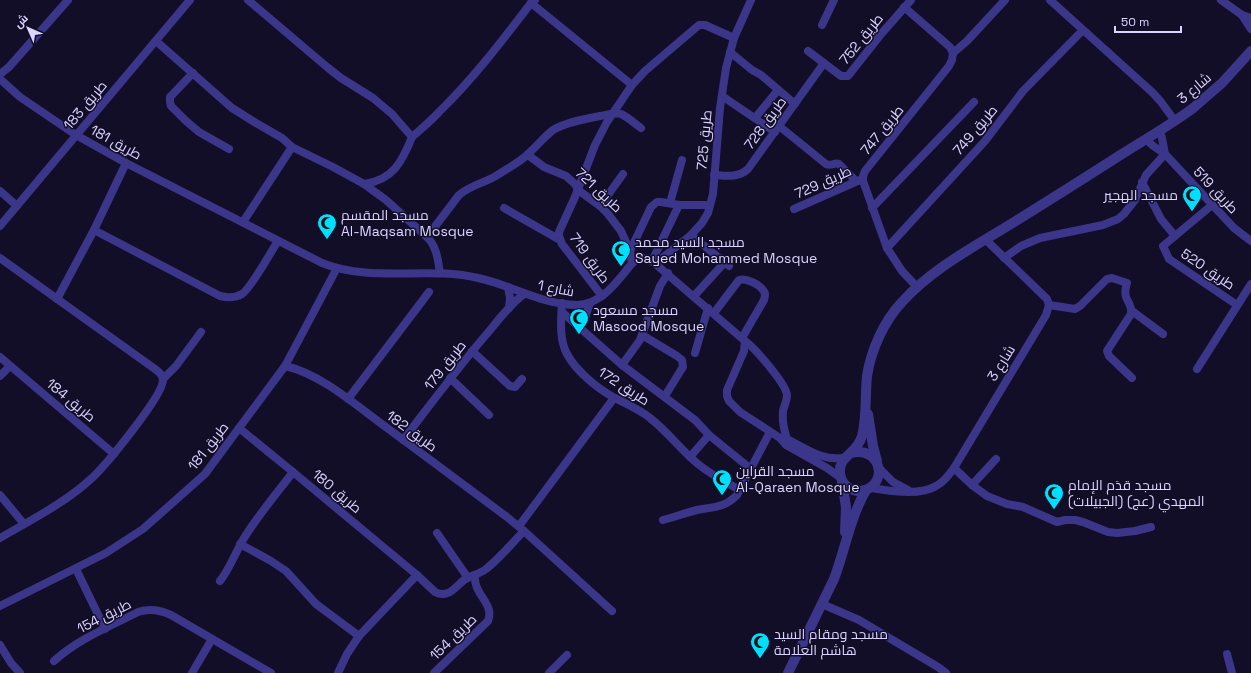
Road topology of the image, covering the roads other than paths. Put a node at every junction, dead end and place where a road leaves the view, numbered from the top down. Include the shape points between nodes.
1 (68, 0) edge
2 (190, 0) edge
3 (248, 0) edge
4 (751, 0) edge
5 (834, 0) edge
6 (911, 0) edge
7 (1006, 0) edge
8 (1050, 0) edge
9 (1221, 0) edge
10 (533, 2) edge
11 (904, 7) junction
12 (1242, 15) junction
13 (1251, 18) edge
14 (822, 25) dead end
15 (1251, 29) edge
16 (1083, 30) junction
17 (734, 38) junction
18 (156, 41) junction
19 (808, 50) dead end
20 (1251, 51) edge
21 (730, 52) junction
22 (953, 53) junction
23 (824, 63) junction
24 (192, 73) junction
25 (0, 74) edge
26 (0, 79) edge
27 (632, 85) junction
28 (778, 90) junction
29 (722, 96) junction
30 (974, 102) dead end
31 (795, 104) junction
32 (613, 113) junction
33 (756, 118) junction
34 (1175, 121) junction
35 (641, 128) dead end
36 (777, 129) junction
37 (1160, 130) junction
38 (76, 135) junction
39 (412, 137) junction
40 (1146, 139) junction
41 (292, 147) junction
42 (229, 149) dead end
43 (1165, 154) junction
44 (528, 155) junction
45 (682, 160) dead end
46 (126, 164) junction
47 (623, 174) dead end
48 (714, 174) junction
49 (859, 180) junction
50 (1142, 182) junction
51 (364, 184) junction
52 (578, 190) junction
53 (0, 191) edge
54 (670, 203) junction
55 (679, 205) junction
56 (710, 205) junction
57 (1212, 205) junction
58 (17, 206) junction
59 (600, 206) junction
60 (504, 208) dead end
61 (872, 208) junction
62 (794, 209) dead end
63 (243, 222) junction
64 (0, 226) edge
65 (94, 230) junction
66 (691, 235) junction
67 (1175, 236) junction
68 (427, 237) junction
69 (560, 240) junction
70 (986, 240) junction
71 (278, 241) junction
72 (1251, 241) edge
73 (888, 248) junction
74 (630, 251) junction
75 (0, 258) edge
76 (1004, 258) junction
77 (632, 262) junction
78 (654, 262) junction
79 (338, 268) junction
80 (440, 273) junction
81 (668, 274) junction
82 (1251, 284) edge
83 (508, 287) junction
84 (917, 287) junction
85 (429, 292) dead end
86 (524, 294) junction
87 (602, 296) junction
88 (694, 296) junction
89 (56, 299) junction
90 (562, 303) junction
91 (590, 303) junction
92 (1050, 305) junction
93 (1237, 305) junction
94 (509, 308) junction
95 (711, 310) junction
96 (1132, 311) junction
97 (562, 312) junction
98 (579, 328) junction
99 (202, 332) dead end
100 (1164, 334) dead end
101 (642, 335) junction
102 (744, 339) junction
103 (472, 351) junction
104 (695, 353) dead end
105 (0, 357) edge
106 (622, 365) junction
107 (10, 366) junction
108 (285, 366) junction
109 (1197, 369) dead end
110 (0, 376) edge
111 (450, 378) junction
112 (1132, 378) dead end
113 (163, 379) junction
114 (522, 380) dead end
115 (665, 396) junction
116 (614, 398) junction
117 (866, 398) junction
118 (348, 399) junction
119 (489, 415) dead end
120 (239, 428) junction
121 (770, 432) junction
122 (709, 435) junction
123 (783, 438) junction
124 (403, 440) junction
125 (114, 454) junction
126 (849, 455) junction
127 (690, 457) junction
128 (996, 459) dead end
129 (878, 465) junction
130 (954, 468) junction
131 (751, 469) junction
132 (293, 472) junction
133 (841, 480) junction
134 (972, 485) junction
135 (868, 489) junction
136 (740, 490) junction
137 (910, 491) junction
138 (0, 495) edge
139 (664, 520) dead end
140 (24, 524) junction
141 (1150, 527) dead end
142 (522, 529) junction
143 (437, 533) dead end
144 (0, 538) edge
145 (240, 544) junction
146 (843, 554) junction
147 (76, 569) junction
148 (417, 575) junction
149 (471, 576) junction
150 (220, 581) dead end
151 (822, 604) junction
152 (0, 606) edge
153 (612, 611) dead end
154 (105, 629) junction
155 (359, 636) junction
156 (212, 639) junction
157 (0, 645) edge
158 (1227, 654) dead end
159 (567, 655) dead end
160 (54, 661) dead end
161 (20, 673) edge
162 (192, 673) edge
163 (271, 673) edge
164 (338, 673) edge
165 (434, 673) edge
166 (549, 673) edge
167 (788, 673) edge
168 (946, 673) edge
169 (1232, 673) edge

1 - 25 street
2 - 18 street, طريق 183
3 - 39 street via 341,78 373,98 392,114
4 - 17 street, طريق 725
5 - 14 street
6 - 11 street, طريق 752
7 - 22 street
8 - 16 street
9 - 12 street
10 - 27 street
10 - 39 street via 473,76
11 - 22 street via 944,41
11 - 23 street, طريق 752 via 850,75 841,76
12 - 13 street
12 - 15 street
16 - 34 street via 1153,93
16 - 73 street, طريق 749 via 1023,91 985,141
17 - 21 street, طريق 725
17 - 27 street, طريق 719 via 705,25 699,25
18 - 24 street
18 - 38 street, طريق 183
19 - 23 street, طريق 752
20 - 34 street, شارع 3 via 1213,92
21 - 28 street
21 - 29 street, طريق 725
22 - 49 street, طريق 747 via 949,66
23 - 31 street, طريق 728
24 - 41 street via 232,108 282,138
24 - 42 street via 170,97 171,106 200,132
26 - 38 street, طريق 181 via 20,97
27 - 32 street, طريق 719
28 - 31 street
28 - 33 street
29 - 33 street
29 - 48 street, طريق 725
30 - 61 street, طريق 749
31 - 36 street, طريق 728
32 - 35 street via 626,117
32 - 44 street via 554,130
32 - 52 street, طريق 719 via 598,137
33 - 36 street
34 - 37 street, شارع 3
36 - 48 street, طريق 728 via 745,172 732,176
36 - 49 street via 826,164 831,166 838,163
37 - 40 street, شارع 3
37 - 43 street
38 - 46 street, طريق 181
38 - 58 street, طريق 183
39 - 51 street via 393,171 380,180
40 - 43 street, طريق 519
40 - 70 street, شارع 3
41 - 51 street
41 - 63 street
43 - 50 street
43 - 57 street, طريق 519
44 - 52 street, طريق 721 via 544,167 566,176
44 - 68 street via 488,181 465,190
45 - 54 street
46 - 63 street, طريق 181
46 - 65 street
47 - 59 street
48 - 56 street, طريق 725
49 - 61 street
49 - 62 street, طريق 729
50 - 67 street via 1161,219
50 - 76 street via 1130,208 1118,219 1103,225 1040,238 1021,246
51 - 68 street
52 - 59 street, طريق 721
52 - 69 street, طريق 719 via 559,232
53 - 58 street
54 - 55 street
54 - 74 street via 657,202 651,207
55 - 56 street
55 - 78 street
56 - 66 street, طريق 725 via 702,223
57 - 67 street, طريق 520
57 - 72 street, طريق 519
58 - 64 street, طريق 183
59 - 74 street, طريق 721 via 621,231
60 - 69 street
61 - 73 street
63 - 71 street, طريق 181
65 - 71 street via 220,296 229,298 243,293
65 - 89 street
66 - 78 street, طريق 725
66 - 88 street via 727,264
67 - 93 street, طريق 520 via 1163,246 1169,259
68 - 80 street via 436,249
69 - 87 street, طريق 719
70 - 76 street
70 - 84 street, شارع 3
71 - 79 street, طريق 181 via 322,263
73 - 84 street via 902,272
74 - 77 street, طريق 721
75 - 89 street
76 - 92 street via 1047,299
77 - 78 street via 644,258
77 - 87 street, شارع 1
78 - 81 street
79 - 80 street, طريق 181 via 377,273
79 - 108 street, طريق 181
80 - 83 street, شارع 1 via 479,278
81 - 88 street
81 - 101 street
82 - 93 street, طريق 520
83 - 86 street, شارع 1
83 - 94 street
84 - 117 street, شارع 3 via 893,313 883,329 870,360
85 - 118 street
86 - 90 street, شارع 1
86 - 94 street, طريق 179
87 - 91 street, شارع 1
88 - 95 street
89 - 113 street via 154,369
90 - 91 street, شارع 1
90 - 97 street, طريق 172
91 - 98 street
92 - 96 street via 1075,309 1107,279 1112,278 1127,283 1125,297
92 - 130 street, شارع 3
93 - 109 street, طريق 520
94 - 103 street, طريق 179
95 - 102 street
95 - 102 street via 739,280 745,279 762,288 765,296
95 - 104 street
96 - 100 street
96 - 112 street via 1107,351 1108,356
97 - 98 street
97 - 116 street, طريق 172 via 563,340 567,354 578,370
98 - 106 street
99 - 113 street
101 - 106 street
101 - 115 street via 682,360 683,367
102 - 121 street via 744,352 727,390 727,396 734,406
102 - 123 street via 779,379 786,392
103 - 111 street, طريق 179
103 - 114 street via 510,386 515,387
105 - 107 street, طريق 184
106 - 115 street
107 - 110 street
107 - 125 street, طريق 184
108 - 118 street, طريق 182 via 309,374
108 - 120 street, طريق 181
111 - 119 street
111 - 124 street, طريق 179
113 - 125 street via 159,393
115 - 122 street
116 - 127 street, طريق 172 via 627,403 660,426
116 - 142 street
117 - 126 street, شارع 3 via 862,435 858,445
117 - 129 street, شارع 3
118 - 124 street, طريق 182
120 - 132 street, طريق 180
120 - 147 street, طريق 181 via 205,474 143,529
121 - 123 street
121 - 131 street
122 - 127 street
122 - 131 street
123 - 126 street via 825,457 836,459
123 - 133 street via 786,445 823,466
124 - 142 street, طريق 182
125 - 140 street via 92,478 60,503
126 - 129 street via 863,452 873,458
126 - 133 street via 840,466
127 - 136 street, طريق 172 via 709,472
128 - 134 street
129 - 135 street via 878,479
129 - 137 street via 893,482
130 - 134 street
130 - 137 street, شارع 3 via 936,486 928,490
131 - 136 street
132 - 145 street
132 - 148 street, طريق 180
133 - 135 street via 852,490
133 - 146 street via 846,507
134 - 141 street via 987,496 1023,507 1057,522 1075,520 1117,534
135 - 137 street, شارع 3
135 - 146 street via 856,511
136 - 139 street via 727,504
138 - 140 street
140 - 144 street
142 - 149 street, طريق 180 via 491,565
142 - 153 street, طريق 182
143 - 149 street
145 - 150 street
145 - 155 street via 286,571 316,604
146 - 151 street
147 - 152 street, طريق 181
147 - 154 street
148 - 149 street, طريق 180 via 435,592 442,595 449,593
148 - 155 street
149 - 165 street, طريق 154 via 489,609 488,621
151 - 167 street
151 - 168 street via 859,620
154 - 156 street, طريق 154 via 144,610 155,610 171,615
154 - 160 street, طريق 154 via 72,646
155 - 164 street
156 - 162 street
156 - 163 street, طريق 154
157 - 161 street
158 - 169 street
159 - 166 street

